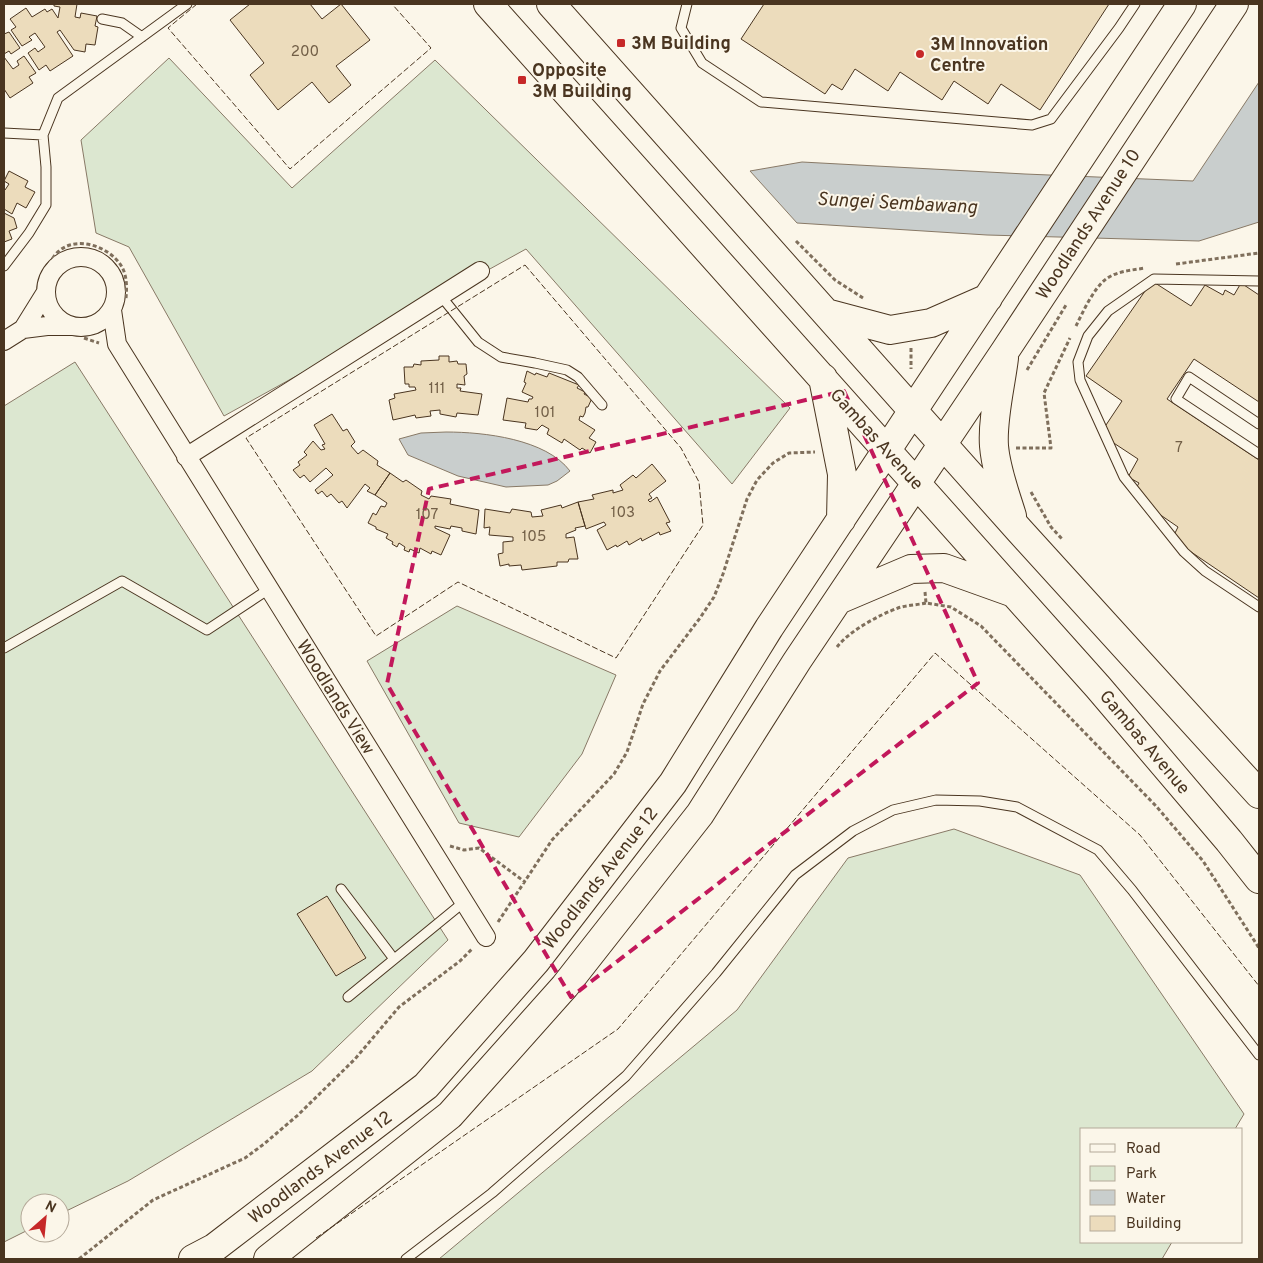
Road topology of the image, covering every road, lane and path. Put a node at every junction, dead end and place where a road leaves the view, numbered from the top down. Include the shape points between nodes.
1 (188, 4) edge
2 (488, 4) edge
3 (551, 4) edge
4 (687, 4) edge
5 (1135, 4) edge
6 (1182, 4) edge
7 (1234, 4) edge
8 (102, 19) dead end
9 (142, 37) junction
10 (4, 132) edge
11 (43, 135) junction
12 (4, 266) edge
13 (480, 271) dead end
14 (1259, 281) edge
15 (46, 292) junction
16 (441, 296) junction
17 (988, 298) junction
18 (112, 310) junction
19 (826, 313) junction
20 (82, 326) junction
21 (22, 330) junction
22 (4, 341) edge
23 (117, 344) junction
24 (1005, 351) junction
25 (822, 378) junction
26 (602, 405) dead end
27 (914, 412) junction
28 (1259, 424) edge
29 (943, 445) junction
30 (888, 451) junction
31 (819, 452) dead end
32 (1259, 454) edge
33 (186, 457) junction
34 (916, 483) junction
35 (841, 520) junction
36 (1015, 526) junction
37 (924, 569) junction
38 (269, 589) junction
39 (1015, 593) junction
40 (838, 600) junction
41 (1259, 607) edge
42 (4, 648) edge
43 (1259, 794) edge
44 (1259, 879) edge
45 (341, 889) dead end
46 (464, 902) junction
47 (486, 936) junction
48 (1259, 948) edge
49 (394, 960) junction
50 (348, 997) dead end
51 (1259, 1055) edge
52 (79, 1259) edge
53 (193, 1259) edge
54 (268, 1259) edge
55 (406, 1259) edge

1 - 9 lane
2 - 25 main road, Gambas Avenue
3 - 19 main road
4 - 5 lane via 681,28 702,63 761,102 1032,125 1051,119
6 - 17 main road
7 - 24 main road, Woodlands Avenue 10
8 - 9 lane via 122,23
9 - 11 lane via 58,98
10 - 11 lane
11 - 12 lane via 46,205
13 - 16 street
14 - 41 lane via 1154,278 1108,311 1088,336 1078,362 1080,380 1124,477 1184,552 1205,572
15 - 18 street, Woodlands View via 49,277 55,269 64,262 86,258 104,265 111,275 116,296
15 - 20 street, Woodlands View via 52,312 61,321
15 - 21 street, Woodlands View
16 - 26 lane via 478,342 501,357 567,370 578,377
16 - 33 street
17 - 19 main road via 932,323 890,330
17 - 27 main road
18 - 20 street via 101,321
18 - 23 street, Woodlands View
19 - 27 main road
20 - 21 street, Woodlands View
20 - 23 street, Woodlands View
21 - 22 street, Woodlands View
23 - 33 street, Woodlands View
24 - 29 main road, Woodlands Avenue 10
24 - 36 main road via 994,445 998,471
25 - 30 main road, Gambas Avenue
25 - 35 main road via 842,474
27 - 29 main road
27 - 30 main road, Woodlands Avenue 12
28 - 32 lane via 1189,377 1176,399
29 - 34 main road
29 - 36 main road
30 - 34 main road, Gambas Avenue
30 - 35 main road, Woodlands Avenue 12
31 - 47 path via 789,453 757,480 747,499 714,597 660,671 643,704 627,752 614,774 552,840 508,909
33 - 38 street, Woodlands View
34 - 39 main road, Gambas Avenue
34 - 40 main road
35 - 53 main road, Woodlands Avenue 12 via 673,782 536,961 426,1086 214,1248
36 - 43 main road
37 - 39 main road via 944,568
37 - 40 main road via 911,569
37 - 48 path via 926,603 951,607 981,626 1156,806 1203,861
38 - 42 lane via 207,630 122,582
38 - 46 street, Woodlands View
39 - 44 main road, Gambas Avenue via 1098,686
40 - 54 main road via 700,814 565,986 450,1115
45 - 49 lane
46 - 47 street, Woodlands View
46 - 49 lane
47 - 52 path via 460,961 399,1006 355,1058 264,1144 245,1158 152,1200
49 - 50 lane
51 - 55 lane via 1098,850 1017,806 936,800 893,810 853,830 795,875 716,973 626,1076 492,1193

